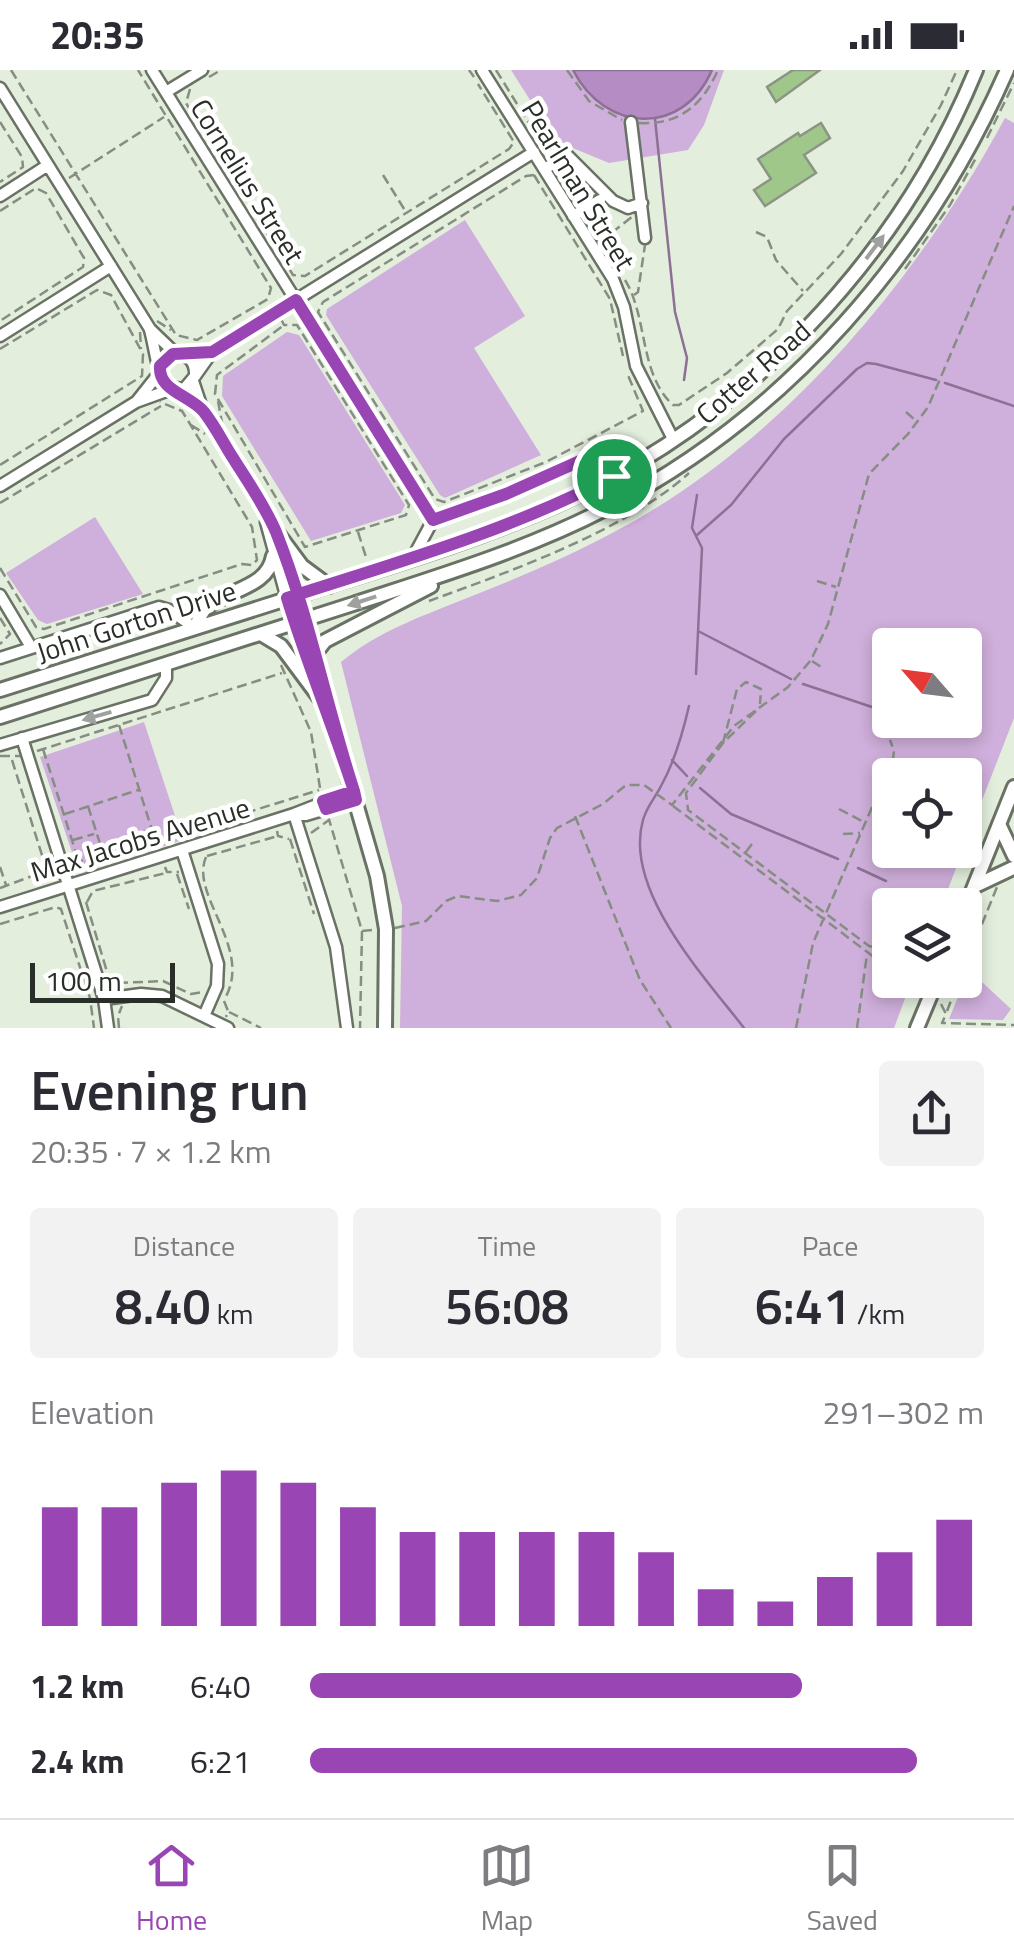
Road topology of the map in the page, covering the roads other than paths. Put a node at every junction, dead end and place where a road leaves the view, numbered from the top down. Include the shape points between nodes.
1 (152, 70) edge
2 (482, 70) edge
3 (976, 70) edge
4 (1007, 70) edge
5 (203, 75) edge
6 (0, 88) edge
7 (166, 92) junction
8 (636, 123) road end
9 (534, 152) junction
10 (48, 165) junction
11 (544, 169) junction
12 (0, 196) edge
13 (600, 200) dead end
14 (642, 203) junction
15 (573, 216) junction
16 (645, 238) road end
17 (111, 266) junction
18 (296, 300) junction
19 (150, 329) junction
20 (0, 336) edge
21 (212, 352) junction
22 (181, 355) junction
23 (160, 369) junction
24 (194, 378) junction
25 (175, 390) junction
26 (136, 402) junction
27 (204, 411) junction
28 (673, 439) junction
29 (614, 476) junction
30 (0, 486) edge
31 (263, 507) junction
32 (608, 508) junction
33 (433, 520) junction
34 (276, 532) junction
35 (273, 556) junction
36 (412, 559) junction
37 (329, 586) junction
38 (0, 595) edge
39 (292, 597) junction
40 (299, 622) junction
41 (195, 628) junction
42 (260, 634) junction
43 (31, 648) junction
44 (314, 655) junction
45 (0, 658) edge
46 (166, 664) junction
47 (0, 690) edge
48 (319, 697) junction
49 (0, 717) edge
50 (335, 732) junction
51 (22, 738) junction
52 (0, 745) edge
53 (1014, 788) edge
54 (355, 796) junction
55 (294, 814) junction
56 (999, 824) junction
57 (182, 850) junction
58 (988, 853) junction
59 (1014, 857) edge
60 (1009, 871) edge
61 (69, 885) junction
62 (974, 886) joint
63 (0, 907) edge
64 (930, 998) edge
65 (104, 999) junction
66 (204, 1016) junction
67 (225, 1027) edge
68 (108, 1028) edge
69 (347, 1028) edge
70 (385, 1028) edge
71 (917, 1028) edge

1 - 7 street, Cornelius Street
2 - 9 street, Pearlman Street
28 -> 3 main road, Cotter Road via 748,383 844,286 931,164
4 - 32 main road, Cotter Road via 940,197 836,332 726,432
5 - 7 street
6 - 10 street
7 - 18 street, Cornelius Street
8 - 14 street
9 - 11 street, Pearlman Street
9 - 18 street
10 - 12 street
10 - 17 street
11 - 14 street via 568,156 614,201 628,208
11 - 15 street, Pearlman Street
13 - 15 street
14 - 16 street
15 - 28 street, Pearlman Street via 613,279 636,366
17 - 19 street
17 - 20 street
18 - 21 street
18 - 33 street, Cornelius Street
19 - 22 street
19 - 23 street
21 - 22 street
21 - 24 street
22 - 23 street via 168,357
22 - 24 street via 194,364
23 - 25 street via 163,382
23 - 26 street
24 - 25 street
24 - 27 street
25 - 26 street
25 - 27 street
26 - 30 street
27 - 31 street
28 - 29 main road, Cotter Road
29 - 33 street via 580,461
29 - 36 main road, Cotter Road via 510,525
31 - 34 street
31 - 35 street
32 -> 40 main road, Cotter Road via 482,562
32 - 44 main road via 551,544 425,588 325,641
33 - 36 street
34 - 37 main road via 302,566
34 - 39 street
35 - 39 street
35 - 41 main road via 263,576 204,609
36 - 37 main road, Cotter Road
37 - 39 main road, Cotter Road
38 - 43 street
39 - 40 main road
39 - 41 main road, John Gorton Drive
40 - 42 main road, John Gorton Drive
40 - 44 main road
40 - 48 main road
41 - 43 street via 159,607
41 - 47 main road, John Gorton Drive
42 - 46 main road, John Gorton Drive
42 - 48 main road via 280,646
43 - 45 street
44 - 50 main road
46 - 49 main road, John Gorton Drive
46 -> 51 street, John Gorton Drive via 166,678 152,700
48 - 50 main road
50 - 54 main road
51 - 52 street, John Gorton Drive
51 - 61 street
53 - 56 main road
54 - 55 street, Max Jacobs Avenue
54 - 70 main road via 386,929
55 - 57 street, Max Jacobs Avenue
55 - 69 street via 296,838 336,948
56 - 58 main road
56 - 59 main road
57 - 61 street, Max Jacobs Avenue
57 - 66 street via 218,964 219,998
58 - 59 street
58 - 60 street
58 - 62 main road
60 - 62 main road
61 - 63 street, Max Jacobs Avenue
61 - 65 street
64 - 71 main road
65 - 66 street via 162,996
65 - 68 street
66 - 67 street

